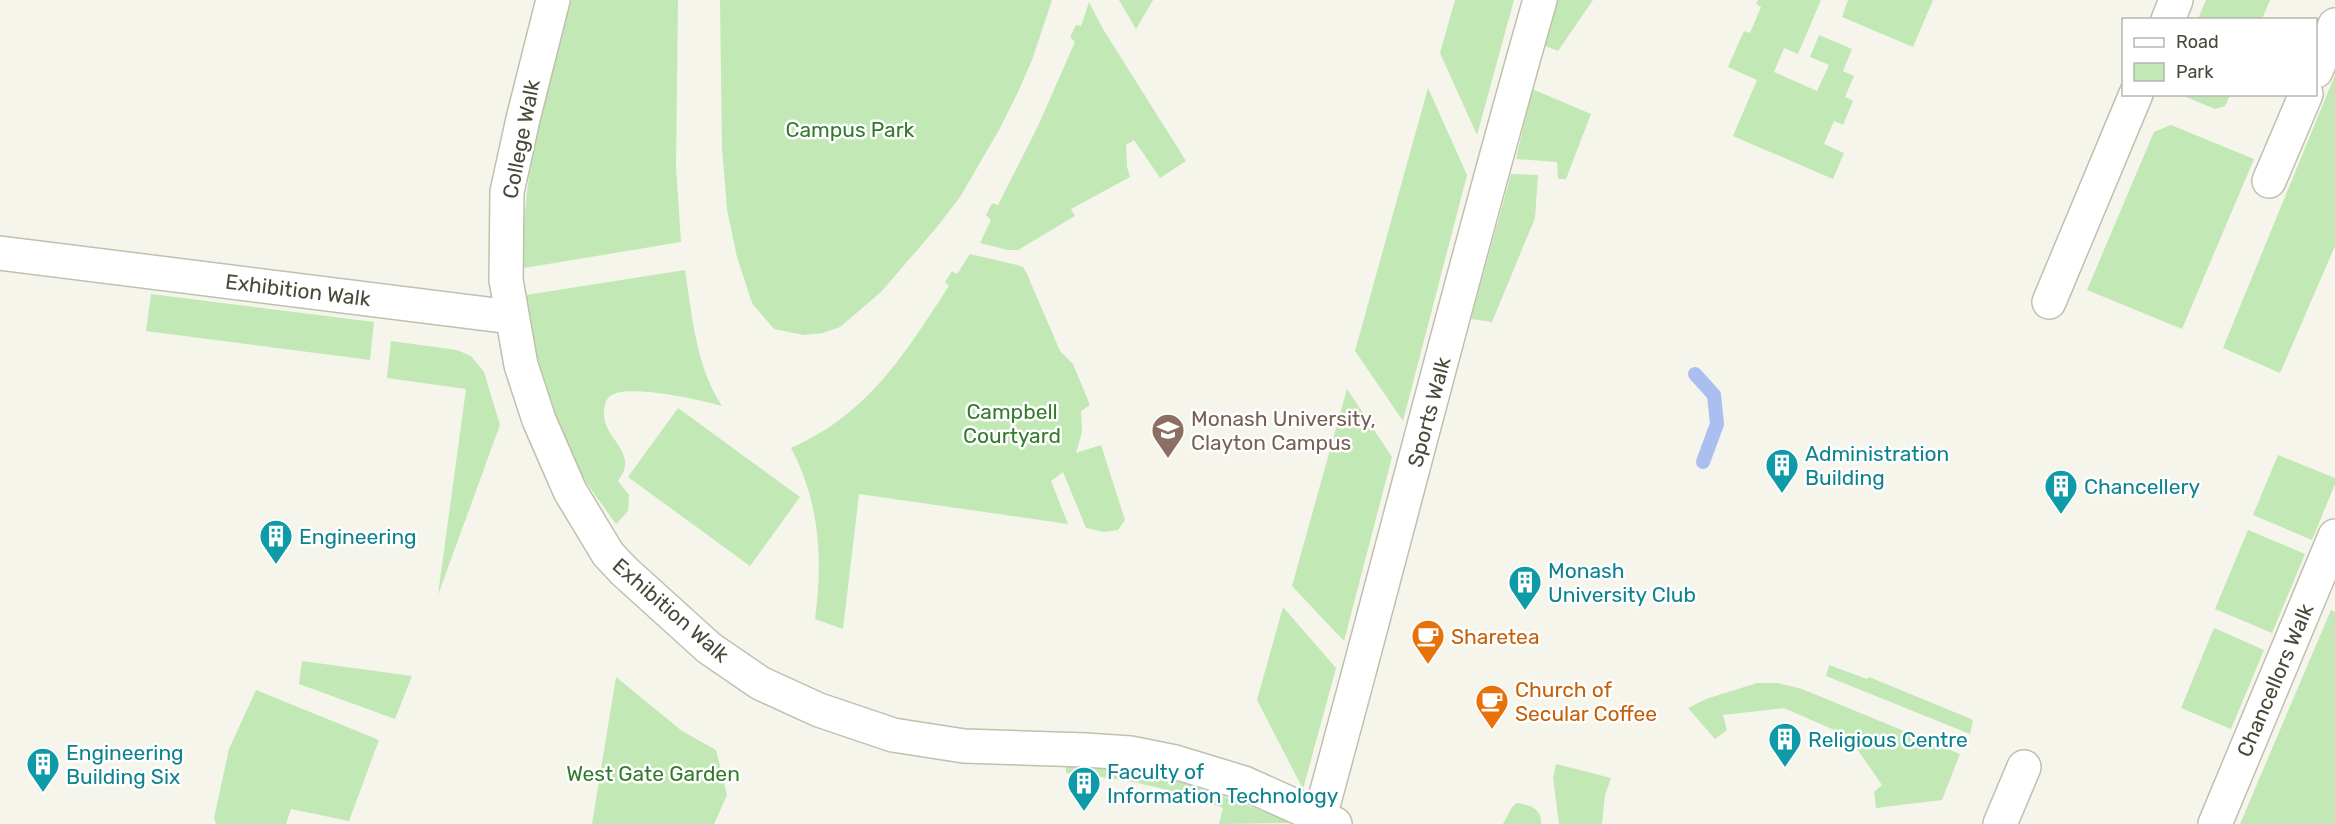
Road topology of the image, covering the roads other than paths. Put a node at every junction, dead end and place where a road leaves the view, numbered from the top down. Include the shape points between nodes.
1 (553, 0) edge
2 (1540, 0) edge
3 (2176, 0) edge
4 (2169, 18) edge
5 (2335, 25) edge
6 (2317, 69) edge
7 (2135, 96) edge
8 (2305, 96) edge
9 (2269, 181) dead end
10 (0, 254) edge
11 (2049, 302) dead end
12 (511, 317) junction
13 (2335, 536) edge
14 (2024, 767) dead end
15 (1324, 822) edge
16 (2000, 824) edge
17 (2215, 824) edge

1 - 12 street, College Walk via 507,192 506,280
2 - 15 street, Sports Walk
3 - 4 street
5 - 6 street
7 - 11 street
8 - 9 street
10 - 12 street, Exhibition Walk
12 - 15 street, Exhibition Walk via 539,420 570,491 608,554 709,648 760,683 819,710 893,735 964,746 1130,753 1175,762 1244,783
13 - 17 street, Chancellors Walk
14 - 16 street

